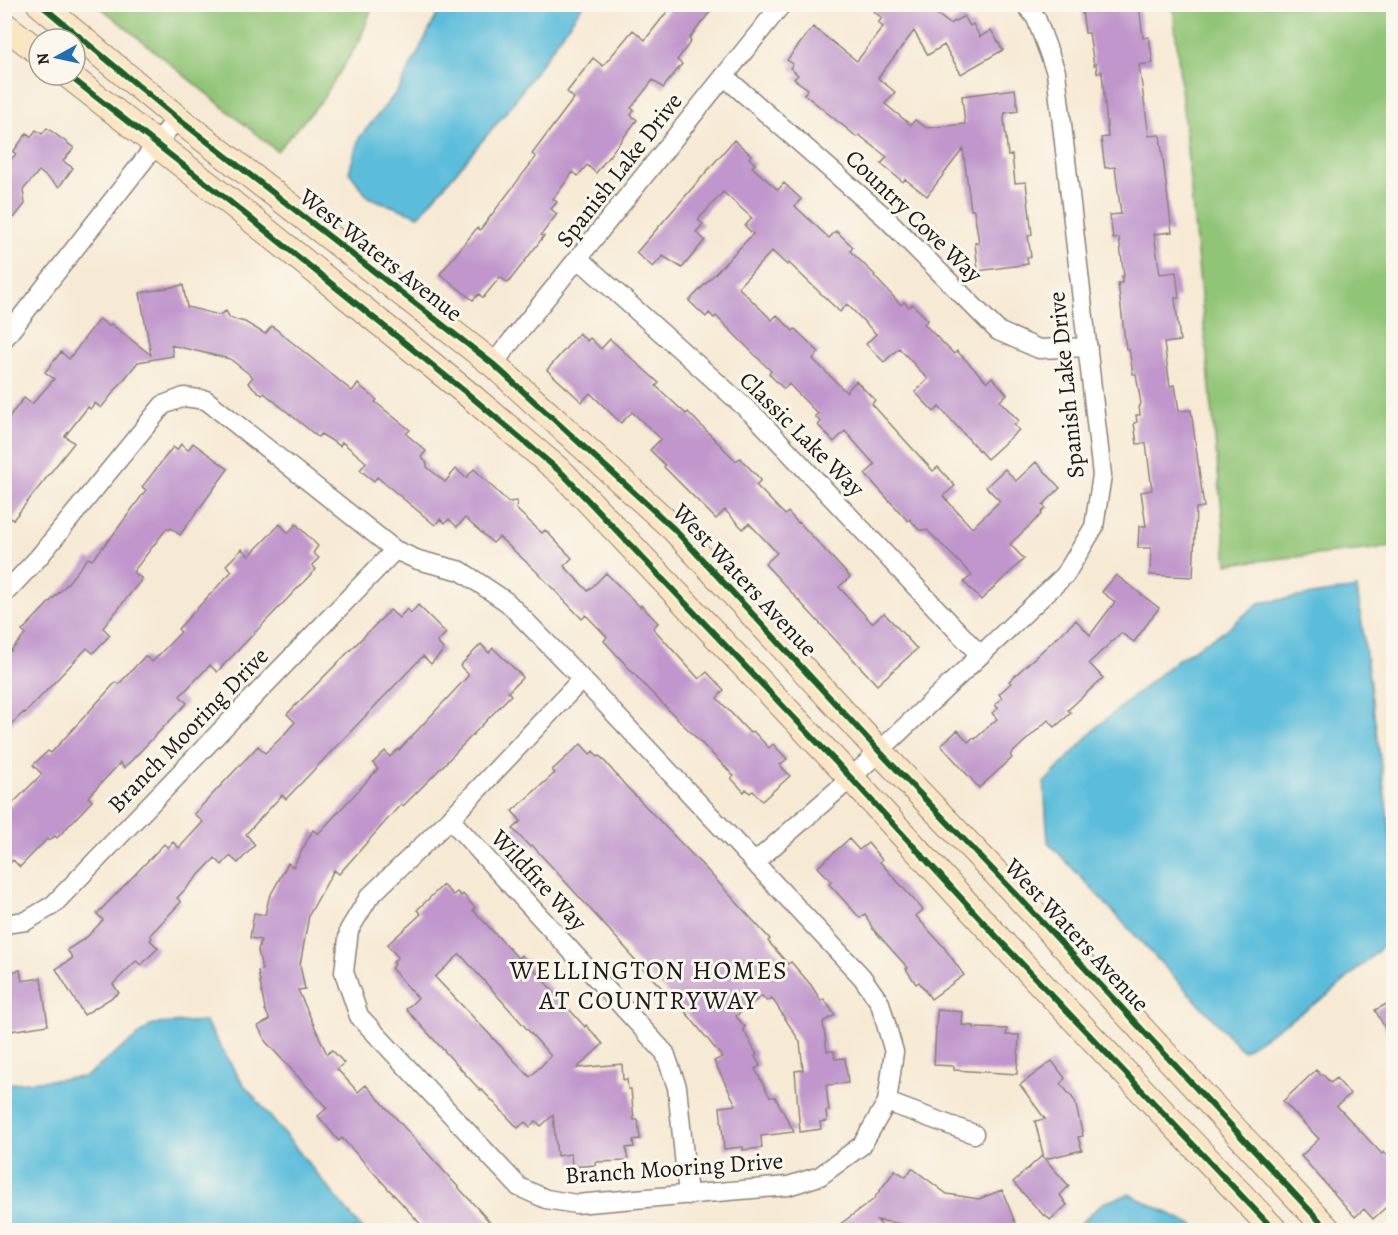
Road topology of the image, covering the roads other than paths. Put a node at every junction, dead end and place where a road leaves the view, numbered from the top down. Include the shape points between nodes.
1 (40, 4) edge
2 (782, 4) edge
3 (1025, 4) edge
4 (4, 25) edge
5 (27, 43) edge
6 (724, 76) junction
7 (83, 87) edge
8 (177, 118) junction
9 (156, 145) junction
10 (579, 259) junction
11 (4, 339) edge
12 (1088, 347) junction
13 (493, 364) junction
14 (394, 549) junction
15 (4, 594) edge
16 (980, 655) junction
17 (582, 679) junction
18 (879, 751) junction
19 (851, 778) junction
20 (450, 819) junction
21 (754, 863) junction
22 (4, 924) edge
23 (887, 1102) junction
24 (974, 1134) dead end
25 (688, 1195) junction
26 (1274, 1230) edge
27 (1328, 1230) edge

1 - 8 street, West Waters Avenue
2 - 6 street, Spanish Lake Drive
3 - 12 street, Spanish Lake Drive via 1036,18 1056,72
4 - 5 street
6 - 10 street, Spanish Lake Drive
6 - 12 street, Country Cove Way via 886,218 998,332 1040,349
7 - 9 street
8 - 9 street
8 - 13 street, West Waters Avenue
9 - 11 street
9 - 19 street via 563,474
10 - 13 street, Spanish Lake Drive
10 - 16 street, Classic Lake Way via 758,418
12 - 16 street, Spanish Lake Drive via 1102,475 1094,527 1065,575
13 - 18 street, West Waters Avenue via 675,529
14 - 15 street, Branch Mooring Drive via 206,400 184,397 163,405
14 - 17 street, Branch Mooring Drive via 461,571 507,602
14 - 22 street, Branch Mooring Drive via 53,905 26,921
16 - 18 street, Spanish Lake Drive
17 - 20 street, Branch Mooring Drive
17 - 21 street, Branch Mooring Drive
18 - 19 street, Spanish Lake Drive
18 - 27 street, West Waters Avenue
19 - 21 street, Spanish Lake Drive
19 - 26 street
20 - 25 street, Wildfire Way via 665,1053 677,1087
20 - 25 street, Branch Mooring Drive via 369,897 349,930 344,972 359,1016 519,1187 546,1199 576,1204
21 - 23 street, Branch Mooring Drive via 862,977 880,1004 894,1052
23 - 24 street
23 - 25 street, Branch Mooring Drive via 862,1145 820,1176 788,1186

